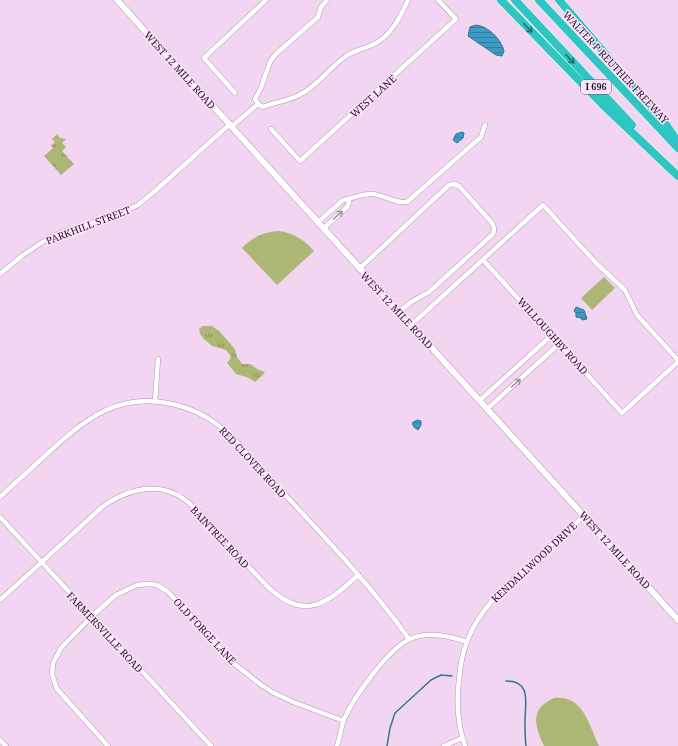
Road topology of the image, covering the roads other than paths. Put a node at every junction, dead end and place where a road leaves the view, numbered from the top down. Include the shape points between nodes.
1 (117, 0) edge
2 (266, 0) edge
3 (327, 0) edge
4 (408, 0) edge
5 (438, 0) edge
6 (501, 0) edge
7 (515, 0) edge
8 (539, 0) edge
9 (559, 0) edge
10 (235, 93) dead end
11 (258, 104) junction
12 (485, 125) dead end
13 (230, 126) junction
14 (272, 130) dead end
15 (678, 142) edge
16 (678, 148) edge
17 (678, 175) edge
18 (349, 200) junction
19 (317, 223) junction
20 (323, 229) junction
21 (483, 260) junction
22 (359, 268) junction
23 (0, 274) edge
24 (399, 312) junction
25 (411, 325) junction
26 (552, 335) junction
27 (559, 344) junction
28 (158, 359) dead end
29 (678, 361) edge
30 (479, 400) junction
31 (155, 401) junction
32 (487, 409) junction
33 (0, 497) edge
34 (584, 516) junction
35 (0, 517) edge
36 (41, 562) junction
37 (358, 575) junction
38 (0, 600) edge
39 (91, 617) junction
40 (678, 620) edge
41 (409, 640) junction
42 (467, 642) junction
43 (344, 721) junction
44 (462, 738) junction
45 (0, 740) edge
46 (6, 746) edge
47 (108, 746) edge
48 (210, 746) edge
49 (337, 746) edge
50 (444, 746) edge
51 (465, 746) edge

1 - 13 main road, WEST 12 MILE ROAD
2 - 10 street via 204,58
3 - 11 street via 321,7 318,17 271,60 255,99
4 - 11 street via 396,24 382,40 346,56 301,94 263,107
5 - 14 street, WEST LANE via 456,19 300,161
6 -> 17 highway via 602,104
7 -> 17 highway, I 696
8 - 16 highway, WALTER P REUTHER FREEWAY / I 696
9 - 15 highway via 665,123
11 - 13 street, PARKHILL STREET
12 - 18 street via 481,137 407,202 372,194
13 - 19 main road, WEST 12 MILE ROAD
13 - 23 street, PARKHILL STREET via 138,205 115,216 48,239
18 - 19 street via 343,200
20 -> 18 street via 348,206
19 - 20 main road, WEST 12 MILE ROAD
20 - 22 main road, WEST 12 MILE ROAD
21 - 25 street
21 - 26 street, WILLOUGHBY ROAD
21 - 29 street via 543,205 596,263 625,290 637,315
22 - 24 main road, WEST 12 MILE ROAD
22 - 24 street via 449,185 459,186 492,223 493,234 429,292 410,302
24 - 25 main road, WEST 12 MILE ROAD
25 - 30 main road, WEST 12 MILE ROAD
26 - 27 street, WILLOUGHBY ROAD
26 - 30 street
27 - 29 street, WILLOUGHBY ROAD via 622,413
32 -> 27 street
28 - 31 street
30 - 32 main road, WEST 12 MILE ROAD
31 - 33 street, RED CLOVER ROAD via 130,402 98,414 70,433
31 - 37 street, RED CLOVER ROAD via 200,412 226,432
32 - 34 main road, WEST 12 MILE ROAD
34 - 40 main road, WEST 12 MILE ROAD
34 - 42 street, KENDALLWOOD DRIVE via 496,596 484,610
35 - 36 street, FARMERSVILLE ROAD
36 - 37 street, BAINTREE ROAD via 112,500 138,490 151,489 162,490 183,498 206,519 276,595 293,604 314,606 323,603 338,594
36 - 38 street, BAINTREE ROAD
36 - 39 street, FARMERSVILLE ROAD
37 - 41 street, RED CLOVER ROAD
39 - 43 street, OLD FORGE LANE via 126,589 157,585 177,600 232,662 260,684 293,702
39 - 47 street, OLD FORGE LANE via 61,648 53,663 52,674 60,694
39 - 48 street, FARMERSVILLE ROAD
41 - 42 street via 439,635
41 - 43 street via 371,676 352,703
42 - 44 street, KENDALLWOOD DRIVE via 462,657 458,691
43 - 49 street
44 - 50 street
44 - 51 street, KENDALLWOOD DRIVE
45 - 46 street

